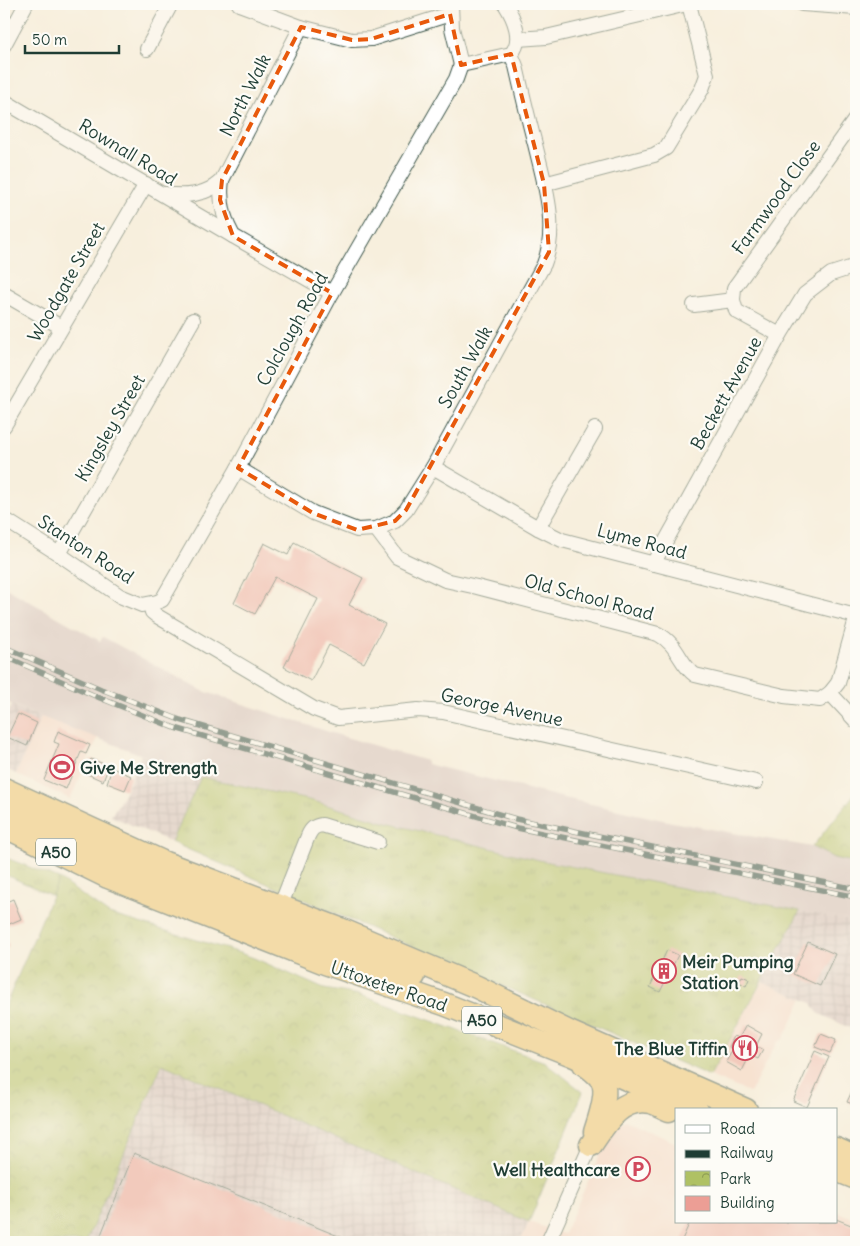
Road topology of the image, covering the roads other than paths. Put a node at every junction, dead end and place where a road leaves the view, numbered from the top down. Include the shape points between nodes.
1 (26, 4) edge
2 (171, 4) edge
3 (238, 4) edge
4 (505, 4) edge
5 (688, 4) edge
6 (802, 4) edge
7 (828, 5) edge
8 (856, 8) edge
9 (450, 9) edge
10 (301, 28) junction
11 (518, 39) junction
12 (4, 45) edge
13 (147, 49) dead end
14 (511, 54) junction
15 (461, 64) junction
16 (4, 101) edge
17 (856, 120) edge
18 (222, 180) junction
19 (146, 184) junction
20 (544, 184) junction
21 (162, 194) junction
22 (233, 236) junction
23 (856, 266) edge
24 (332, 293) junction
25 (4, 294) edge
26 (734, 300) junction
27 (694, 305) dead end
28 (193, 320) dead end
29 (61, 327) junction
30 (780, 334) junction
31 (4, 426) edge
32 (595, 429) dead end
33 (433, 467) junction
34 (238, 468) junction
35 (4, 519) edge
36 (538, 528) junction
37 (376, 529) junction
38 (59, 554) junction
39 (653, 564) junction
40 (150, 604) junction
41 (856, 618) edge
42 (830, 694) junction
43 (856, 721) edge
44 (756, 782) dead end
45 (4, 788) edge
46 (4, 807) edge
47 (4, 826) edge
48 (4, 842) edge
49 (378, 842) dead end
50 (108, 877) junction
51 (288, 910) junction
52 (569, 1032) junction
53 (572, 1055) junction
54 (692, 1108) edge
55 (741, 1108) edge
56 (675, 1113) edge
57 (591, 1145) junction
58 (838, 1150) edge
59 (856, 1158) edge
60 (838, 1171) edge
61 (856, 1178) edge
62 (548, 1242) edge

1 - 12 street
2 - 13 street
3 - 10 street
4 - 11 street via 513,17
5 - 11 street via 546,37
5 - 20 street via 707,75 666,148 654,155
6 - 7 street
7 - 8 street
9 - 10 street via 371,39 352,40
9 - 15 street
10 - 18 street, North Walk
11 - 14 street
14 - 15 street
14 - 20 street, South Walk
15 - 24 street, Colclough Road via 456,79
16 - 19 street, Rownall Road
17 - 26 street, Farmwood Close via 734,288
18 - 21 street via 216,187 197,194
18 - 22 street, North Walk via 220,200
19 - 21 street, Rownall Road
19 - 29 street, Woodgate Street
20 - 33 street, South Walk via 550,226 549,252
21 - 22 street, Rownall Road
22 - 24 street
23 - 30 street, Beckett Avenue via 831,274 805,294
24 - 34 street, Colclough Road
25 - 29 street
26 - 27 street
26 - 30 street via 736,312
28 - 38 street, Kingsley Street
29 - 31 street, Woodgate Street
30 - 39 street, Beckett Avenue
32 - 36 street
33 - 36 street, Lyme Road
33 - 37 street, South Walk via 406,510 395,521
34 - 37 street, South Walk via 313,513 357,530
34 - 40 street, Colclough Road via 166,594 162,600
35 - 38 street, Stanton Road
36 - 39 street, Lyme Road via 562,540
37 - 42 street, Old School Road via 397,557 445,580 667,638 695,676 784,696 820,700
38 - 40 street, Stanton Road via 120,596
39 - 41 street, Lyme Road
40 - 44 street, George Avenue via 157,616 314,709 338,718 418,710 443,712
41 - 42 street via 838,683
42 - 43 street
45 - 51 highway via 165,863
46 - 52 highway, A50 via 127,867 269,923
47 - 50 highway, A50
48 - 50 highway
49 - 51 street via 322,825 311,829
50 - 53 highway, Uttoxeter Road / A50 via 264,940 444,1004
51 - 52 highway via 340,928 478,987
52 - 55 highway, A50
53 - 54 highway, Uttoxeter Road / A50
53 - 57 highway via 594,1071 604,1090 602,1113
56 - 57 highway via 651,1102 635,1102 622,1107
57 - 62 street
58 - 59 highway
60 - 61 highway

